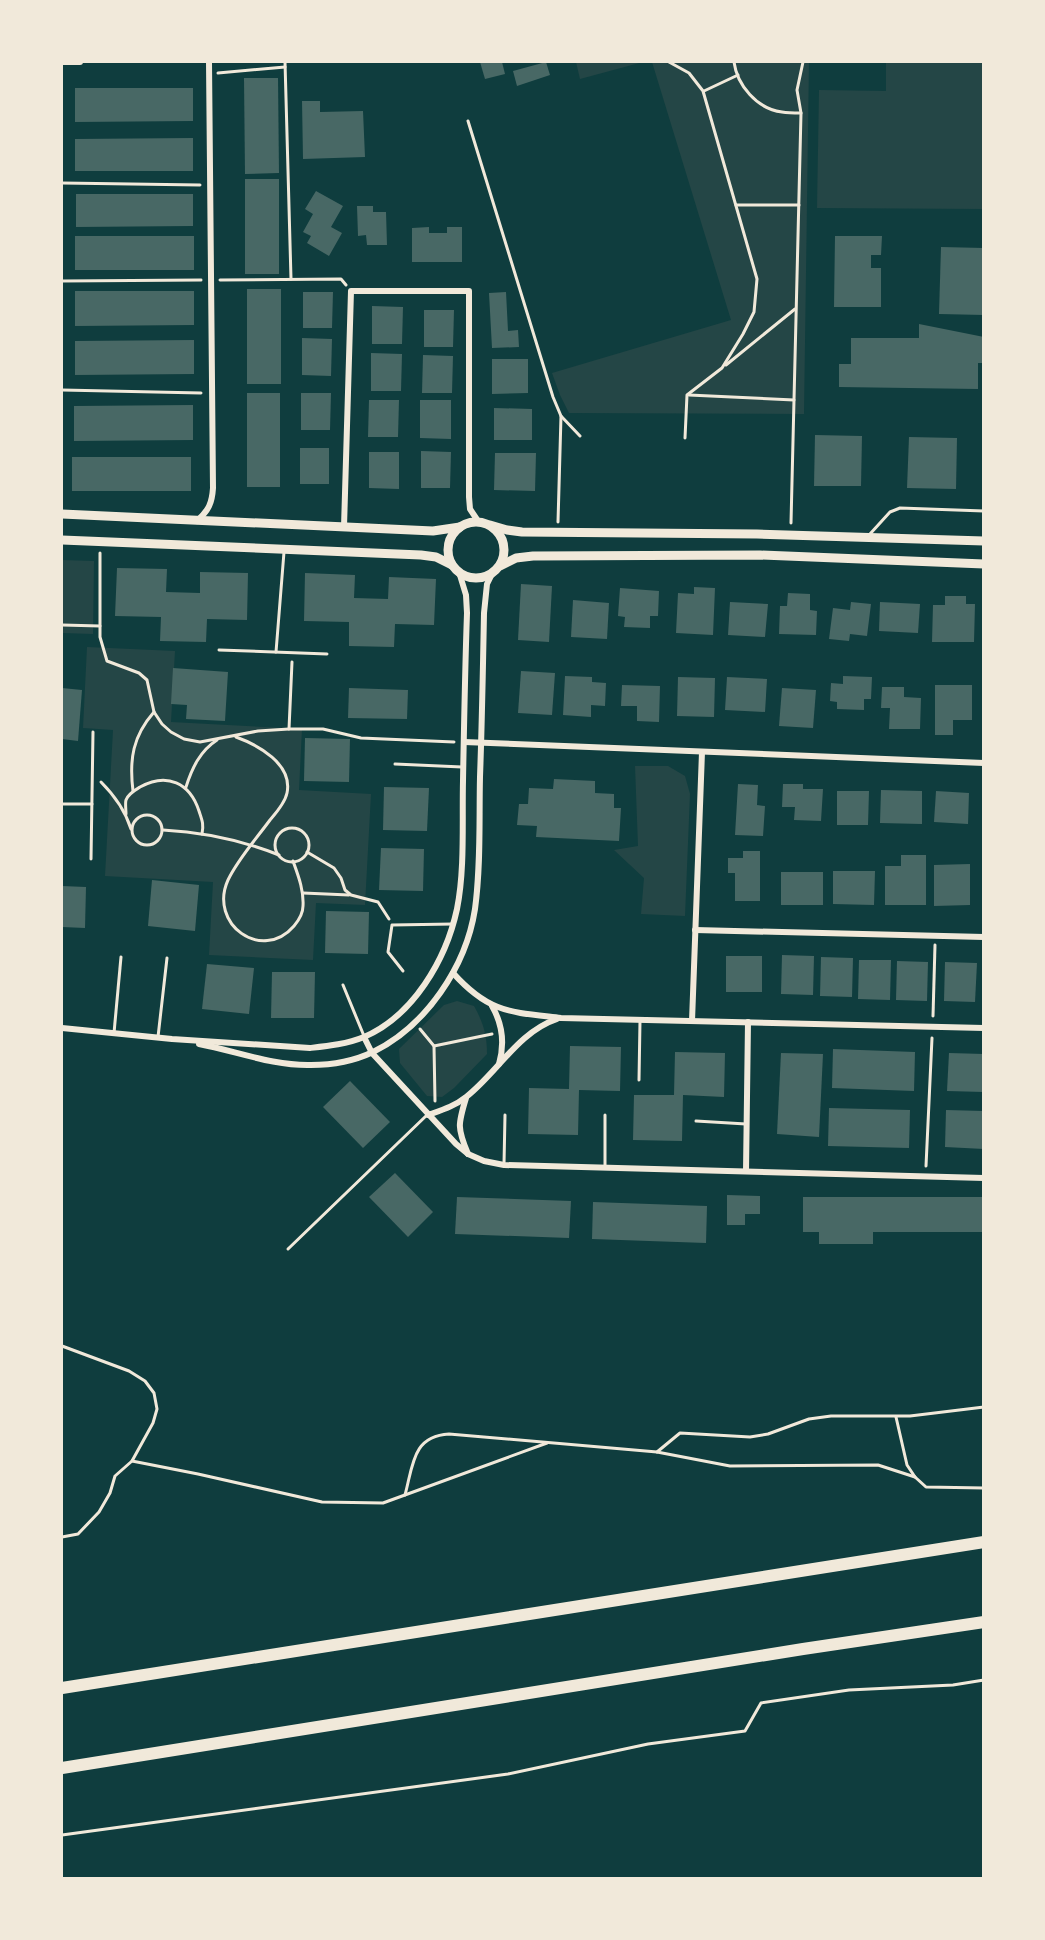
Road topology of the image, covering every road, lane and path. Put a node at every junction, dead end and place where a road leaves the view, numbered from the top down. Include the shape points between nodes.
1 (62, 62) edge
2 (80, 62) edge
3 (209, 62) edge
4 (285, 62) edge
5 (669, 62) edge
6 (734, 62) edge
7 (802, 62) edge
8 (285, 68) junction
9 (210, 74) junction
10 (738, 75) junction
11 (704, 91) junction
12 (801, 113) junction
13 (468, 121) dead end
14 (62, 183) edge
15 (211, 185) junction
16 (736, 205) junction
17 (799, 205) junction
18 (291, 279) dead end
19 (796, 308) junction
20 (722, 368) junction
21 (62, 390) edge
22 (212, 393) junction
23 (687, 395) junction
24 (794, 400) junction
25 (561, 416) junction
26 (580, 436) dead end
27 (685, 438) dead end
28 (984, 511) edge
29 (62, 514) edge
30 (197, 521) junction
31 (478, 521) junction
32 (490, 525) junction
33 (344, 527) junction
34 (460, 527) junction
35 (558, 532) junction
36 (790, 535) junction
37 (867, 537) junction
38 (62, 540) edge
39 (984, 541) edge
40 (100, 542) junction
41 (284, 549) junction
42 (984, 564) edge
43 (455, 568) junction
44 (496, 569) junction
45 (62, 625) edge
46 (100, 626) junction
47 (219, 650) dead end
48 (276, 652) junction
49 (292, 653) junction
50 (327, 654) dead end
51 (154, 712) junction
52 (288, 729) junction
53 (93, 732) dead end
54 (234, 736) junction
55 (219, 739) junction
56 (464, 742) junction
57 (481, 743) junction
58 (702, 752) junction
59 (984, 763) edge
60 (394, 764) dead end
61 (463, 767) junction
62 (93, 774) junction
63 (186, 787) junction
64 (133, 790) junction
65 (62, 804) edge
66 (92, 804) junction
67 (126, 814) junction
68 (132, 830) junction
69 (163, 830) junction
70 (202, 834) junction
71 (252, 844) junction
72 (307, 852) junction
73 (279, 855) junction
74 (91, 859) dead end
75 (293, 861) junction
76 (303, 893) junction
77 (351, 895) junction
78 (453, 924) junction
79 (392, 925) junction
80 (696, 930) junction
81 (936, 936) junction
82 (984, 937) edge
83 (121, 957) dead end
84 (167, 958) dead end
85 (403, 970) dead end
86 (453, 973) junction
87 (343, 985) dead end
88 (492, 1006) junction
89 (561, 1018) junction
90 (640, 1020) junction
91 (692, 1021) junction
92 (414, 1022) junction
93 (748, 1022) junction
94 (932, 1026) junction
95 (62, 1028) edge
96 (984, 1028) edge
97 (502, 1032) junction
98 (114, 1033) junction
99 (364, 1036) junction
100 (158, 1037) junction
101 (172, 1038) junction
102 (435, 1046) junction
103 (372, 1053) junction
104 (498, 1064) junction
105 (639, 1080) dead end
106 (466, 1097) junction
107 (428, 1115) junction
108 (505, 1115) dead end
109 (605, 1115) dead end
110 (696, 1121) dead end
111 (747, 1125) junction
112 (468, 1154) junction
113 (504, 1165) junction
114 (604, 1168) junction
115 (746, 1172) junction
116 (926, 1177) junction
117 (984, 1178) edge
118 (288, 1249) dead end
119 (62, 1346) edge
120 (984, 1407) edge
121 (896, 1417) junction
122 (548, 1443) junction
123 (657, 1452) junction
124 (132, 1461) junction
125 (915, 1477) junction
126 (984, 1488) edge
127 (405, 1496) junction
128 (62, 1537) edge
129 (984, 1542) edge
130 (984, 1622) edge
131 (984, 1680) edge
132 (62, 1688) edge
133 (62, 1768) edge
134 (62, 1835) edge

1 - 2 street
3 - 9 street
4 - 8 path
5 - 11 path via 689,73
6 - 10 path
7 - 12 path via 797,90
8 - 9 path
8 - 18 path
9 - 15 street
10 - 11 path
10 - 12 path via 741,85 765,105 780,112
11 - 16 path
12 - 17 path
13 - 25 path
14 - 15 path
15 - 22 street
16 - 17 path
16 - 20 path via 757,279 754,312
17 - 19 path
19 - 20 path
19 - 24 path
20 - 23 path
21 - 22 path
22 - 30 street via 212,503
23 - 24 path
23 - 27 path
24 - 36 path
25 - 26 path
25 - 35 path
28 - 37 lane via 900,508 890,512
29 - 30 main road
30 - 33 main road
31 - 32 main road
31 - 33 street via 469,497 469,291 351,291
31 - 34 main road
32 - 35 main road via 522,532
32 - 44 main road via 505,548
33 - 34 main road via 433,531
34 - 43 main road via 448,549
35 - 36 main road
36 - 37 main road
37 - 39 main road
38 - 40 main road
40 - 41 main road
40 - 46 path
41 - 43 main road via 421,555 436,557
41 - 48 lane
42 - 44 main road via 749,555 533,556 516,558
43 - 44 main road via 476,578
43 - 56 street via 466,595 467,613
44 - 57 street via 486,593
45 - 46 path
46 - 51 path via 107,661 140,673 147,680
47 - 48 lane
48 - 49 lane
49 - 50 lane
49 - 52 path
51 - 55 path via 162,724 184,739
51 - 64 path via 136,738
52 - 54 path
52 - 56 path via 323,729 361,738
53 - 62 lane
54 - 55 path
54 - 71 path via 267,752 285,776 287,793
55 - 63 path via 206,747
56 - 57 street
56 - 61 street
57 - 58 street
57 - 86 street via 474,910
58 - 59 street
58 - 80 street
60 - 61 lane
61 - 78 street via 459,885
62 - 66 lane
62 - 67 path
63 - 64 path via 162,780
63 - 70 path via 204,824
64 - 67 path via 126,799
65 - 66 lane
66 - 74 lane
67 - 68 path
68 - 69 path via 137,818 147,815 159,820
68 - 69 path via 140,844 148,846 158,841
69 - 70 path
70 - 71 path
71 - 73 path
71 - 76 path via 223,894 229,923 244,936 259,941 275,938 289,931 299,919
72 - 73 path via 307,837 291,828 277,837
72 - 75 path
72 - 77 path via 334,868
73 - 75 path
75 - 76 path
76 - 77 path
77 - 79 path via 378,902
78 - 79 lane
78 - 99 street via 437,965 423,986 396,1016
79 - 85 lane via 388,952
80 - 81 street
80 - 91 street
81 - 82 street
81 - 94 path
83 - 98 lane
84 - 100 lane
86 - 88 street
86 - 92 street
87 - 99 lane
88 - 89 street
88 - 97 street
89 - 90 street
89 - 104 street via 535,1030
90 - 91 street
90 - 105 lane
91 - 93 street
92 - 102 path
92 - 103 street
93 - 94 street
93 - 111 street
94 - 96 street
94 - 116 path
95 - 98 street
97 - 102 path
97 - 104 street via 503,1050
98 - 100 street
99 - 101 street via 347,1043 310,1048
99 - 103 street
100 - 101 street
101 - 103 street via 290,1064 332,1063
102 - 107 path via 435,1107
103 - 107 street
104 - 106 street
106 - 107 street
106 - 112 street via 459,1124
107 - 112 street
107 - 118 lane
108 - 113 lane
109 - 114 lane
110 - 111 lane
111 - 115 street
112 - 113 street
113 - 114 street
114 - 115 street
115 - 116 street
116 - 117 street
119 - 124 path via 129,1371 145,1381 154,1393 157,1409 153,1423
120 - 121 path
121 - 123 path via 809,1419 750,1437 680,1433
121 - 125 path via 907,1465
122 - 123 path
122 - 127 path
122 - 127 path via 435,1435 417,1450
123 - 125 path via 730,1466 878,1466
124 - 127 path via 321,1502 383,1503
124 - 128 path via 115,1476 99,1512 78,1534
125 - 126 path via 926,1487
129 - 132 highway
130 - 133 highway
131 - 134 path via 849,1690 761,1703 745,1731 648,1744 508,1774

